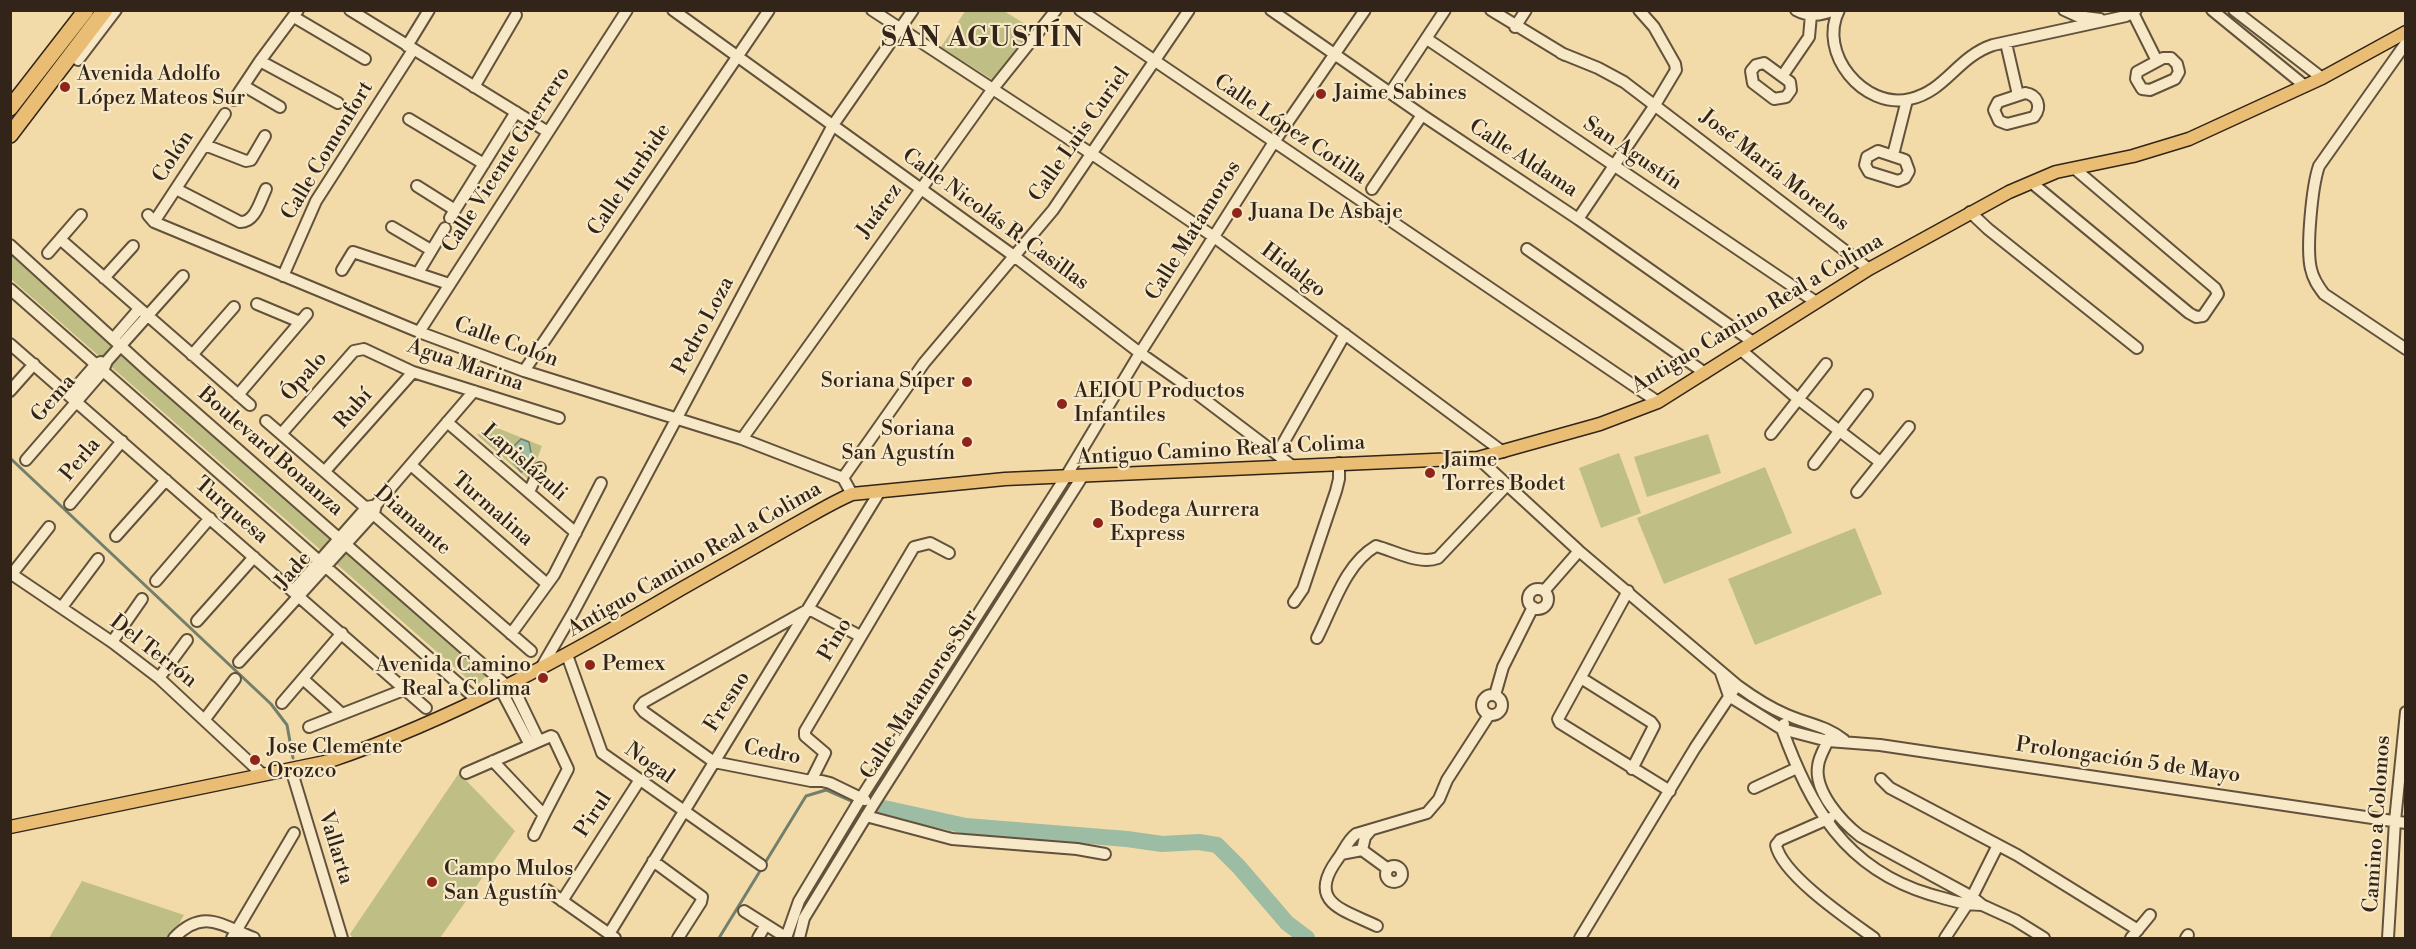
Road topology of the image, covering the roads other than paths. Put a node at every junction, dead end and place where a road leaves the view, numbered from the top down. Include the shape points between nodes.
1 (77, 10) edge
2 (86, 10) edge
3 (105, 10) edge
4 (116, 10) edge
5 (350, 10) edge
6 (429, 10) edge
7 (627, 10) edge
8 (673, 10) edge
9 (769, 10) edge
10 (872, 10) edge
11 (913, 10) edge
12 (1056, 10) edge
13 (1080, 10) edge
14 (1190, 10) edge
15 (1271, 10) edge
16 (1365, 10) edge
17 (1445, 10) edge
18 (1491, 10) edge
19 (1526, 10) edge
20 (1639, 10) edge
21 (1796, 10) edge
22 (1834, 10) edge
23 (1839, 10) edge
24 (2064, 10) edge
25 (2212, 10) edge
26 (2234, 10) edge
27 (2135, 12) edge
28 (296, 14) edge
29 (516, 15) dead end
30 (1811, 15) junction
31 (2115, 18) junction
32 (1515, 27) junction
33 (900, 29) junction
34 (2406, 32) edge
35 (1427, 39) junction
36 (2006, 43) junction
37 (2406, 44) edge
38 (2279, 46) junction
39 (410, 48) junction
40 (1335, 55) junction
41 (42, 57) joint
42 (737, 57) junction
43 (2269, 57) junction
44 (366, 59) dead end
45 (78, 60) joint
46 (260, 61) junction
47 (1155, 61) junction
48 (2157, 61) dead end
49 (1783, 75) dead end
50 (2322, 78) junction
51 (244, 86) junction
52 (2305, 86) junction
53 (474, 87) junction
54 (992, 90) junction
55 (1390, 93) junction
56 (2018, 95) dead end
57 (234, 100) dead end
58 (1908, 100) junction
59 (338, 103) dead end
60 (1655, 105) junction
61 (10, 106) edge
62 (280, 107) dead end
63 (31, 108) junction
64 (516, 112) junction
65 (225, 114) dead end
66 (1422, 116) junction
67 (409, 119) dead end
68 (833, 125) junction
69 (548, 132) junction
70 (10, 135) edge
71 (266, 136) dead end
72 (1274, 141) junction
73 (206, 145) junction
74 (1092, 154) junction
75 (1893, 155) dead end
76 (484, 164) junction
77 (1615, 166) junction
78 (2074, 170) junction
79 (2032, 183) junction
80 (417, 186) dead end
81 (920, 188) junction
82 (176, 189) junction
83 (266, 189) dead end
84 (1372, 189) dead end
85 (1970, 212) junction
86 (81, 215) dead end
87 (151, 218) joint
88 (450, 219) junction
89 (1578, 219) junction
90 (392, 226) dead end
91 (1215, 237) junction
92 (60, 239) junction
93 (10, 245) edge
94 (133, 246) dead end
95 (1527, 249) dead end
96 (431, 250) junction
97 (48, 254) dead end
98 (1014, 256) junction
99 (1869, 269) junction
100 (342, 270) dead end
101 (418, 273) junction
102 (183, 276) dead end
103 (283, 276) junction
104 (104, 278) junction
105 (449, 284) junction
106 (10, 289) edge
107 (1816, 302) junction
108 (257, 304) dead end
109 (234, 307) dead end
110 (144, 312) junction
111 (419, 332) junction
112 (1345, 334) junction
113 (117, 342) junction
114 (1753, 342) junction
115 (10, 344) edge
116 (2137, 348) dead end
117 (359, 349) joint
118 (2406, 349) edge
119 (1741, 350) junction
120 (1140, 353) junction
121 (192, 355) junction
122 (34, 364) junction
123 (1826, 364) dead end
124 (102, 365) junction
125 (524, 371) junction
126 (413, 372) junction
127 (1705, 373) junction
128 (10, 391) edge
129 (474, 391) junction
130 (238, 394) junction
131 (1867, 395) dead end
132 (73, 398) junction
133 (1798, 399) junction
134 (1659, 402) junction
135 (250, 405) dead end
136 (559, 418) dead end
137 (677, 419) junction
138 (266, 421) dead end
139 (447, 422) junction
140 (1909, 427) dead end
141 (1839, 431) junction
142 (282, 433) junction
143 (1771, 434) dead end
144 (742, 439) junction
145 (122, 441) junction
146 (1503, 452) junction
147 (1276, 454) junction
148 (1478, 458) junction
149 (26, 460) dead end
150 (1880, 462) junction
151 (1339, 463) junction
152 (1814, 464) dead end
153 (411, 465) junction
154 (1291, 465) junction
155 (540, 468) dead end
156 (325, 471) junction
157 (1082, 477) junction
158 (843, 478) junction
159 (1065, 478) junction
160 (166, 480) junction
161 (601, 483) dead end
162 (1507, 485) junction
163 (880, 491) junction
164 (529, 492) junction
165 (1857, 492) dead end
166 (852, 494) junction
167 (70, 504) dead end
168 (372, 509) junction
169 (210, 518) junction
170 (49, 527) dead end
171 (576, 533) junction
172 (116, 536) dead end
173 (343, 541) junction
174 (1579, 550) junction
175 (949, 554) dead end
176 (254, 557) junction
177 (98, 559) dead end
178 (322, 563) junction
179 (11, 573) edge
180 (156, 581) dead end
181 (548, 584) junction
182 (1628, 591) junction
183 (296, 593) junction
184 (988, 597) junction
185 (142, 599) dead end
186 (1294, 602) dead end
187 (1001, 605) junction
188 (62, 607) junction
189 (809, 609) junction
190 (197, 621) dead end
191 (342, 633) junction
192 (512, 634) junction
193 (860, 636) junction
194 (1317, 638) dead end
195 (188, 640) dead end
196 (112, 642) junction
197 (531, 651) dead end
198 (567, 656) junction
199 (239, 662) dead end
200 (541, 668) junction
201 (1722, 673) junction
202 (159, 678) junction
203 (1581, 678) junction
204 (235, 679) dead end
205 (303, 679) junction
206 (506, 685) junction
207 (1738, 686) junction
208 (405, 689) junction
209 (1728, 696) junction
210 (476, 699) junction
211 (282, 703) dead end
212 (640, 707) joint
213 (426, 708) dead end
214 (2406, 712) edge
215 (342, 714) junction
216 (1787, 715) junction
217 (206, 719) junction
218 (309, 727) dead end
219 (1782, 729) junction
220 (1830, 735) junction
221 (535, 743) junction
222 (493, 762) junction
223 (714, 762) junction
224 (1797, 768) junction
225 (291, 769) junction
226 (1632, 769) junction
227 (466, 773) dead end
228 (262, 774) junction
229 (1881, 779) dead end
230 (639, 781) junction
231 (811, 781) junction
232 (1754, 788) dead end
233 (1670, 791) junction
234 (861, 798) junction
235 (873, 805) junction
236 (684, 811) junction
237 (544, 815) junction
238 (1836, 815) junction
239 (866, 816) junction
240 (1826, 820) junction
241 (2400, 822) edge
242 (10, 827) edge
243 (1371, 830) junction
244 (294, 833) dead end
245 (534, 835) dead end
246 (1998, 845) junction
247 (1362, 850) junction
248 (1106, 854) dead end
249 (1341, 854) junction
250 (653, 861) junction
251 (761, 865) dead end
252 (1388, 869) dead end
253 (547, 890) dead end
254 (562, 900) junction
255 (1969, 901) junction
256 (744, 911) dead end
257 (2150, 915) dead end
258 (765, 926) junction
259 (1377, 926) dead end
260 (2134, 934) edge
261 (234, 935) edge
262 (612, 936) edge
263 (174, 939) edge
264 (254, 939) edge
265 (342, 939) edge
266 (678, 939) edge
267 (758, 939) edge
268 (786, 939) edge
269 (799, 939) edge
270 (1580, 939) edge
271 (1874, 939) edge
272 (1945, 939) edge
273 (2044, 939) edge
274 (2388, 939) edge

1 - 41 street
2 - 61 highway
3 - 63 highway
4 - 45 street
5 - 39 street
6 - 39 street, Calle Comonfort
7 - 69 street, Calle Vicente Guerrero
8 - 42 street, Calle Nicolás R. Casillas
9 - 42 street, Calle Iturbide
10 - 33 street, Hidalgo
11 - 33 street, Pedro Loza
12 - 54 street, Juárez
13 - 47 street, Calle López Cotilla
14 - 47 street, Calle Luis Curiel
15 - 40 street, Calle Aldama
16 - 40 street, Calle Matamoros
17 - 35 street
18 - 32 street, José María Morelos
19 - 32 street
20 - 60 street via 1654,27 1675,64 1676,70
21 - 30 street
22 - 30 street
23 - 58 street via 1835,45 1847,74 1873,94
24 - 31 street via 2078,16
25 - 43 street
26 - 38 street
27 - 31 street
27 - 48 street
28 - 44 street
28 - 46 street
29 - 53 street
30 - 49 street via 1809,37
31 - 36 street
32 - 60 street, José María Morelos via 1561,53 1611,74
33 - 54 street, Hidalgo
33 - 68 street, Pedro Loza
34 - 50 main road, Antiguo Camino Real a Colima
35 - 55 street
35 - 77 street, San Agustín
36 - 56 street
36 - 58 street via 1978,50 1937,87
37 - 118 street via 2319,166 2314,182 2309,253 2315,282 2324,294
38 - 43 street
38 - 50 street
39 - 53 street
39 - 103 street, Calle Comonfort via 316,201
40 - 55 street, Calle Aldama
40 - 72 street, Calle Matamoros
41 - 61 highway
42 - 68 street, Calle Nicolás R. Casillas
42 - 125 street, Calle Iturbide
43 - 52 street
45 - 63 highway via 52,94
46 - 51 street
46 - 59 street
47 - 72 street, Calle López Cotilla
47 - 74 street, Calle Luis Curiel
50 - 52 main road, Antiguo Camino Real a Colima
51 - 57 street
51 - 62 street
52 - 78 main road, Antiguo Camino Real a Colima via 2189,139
53 - 64 street
54 - 74 street, Hidalgo
54 - 81 street, Juárez
55 - 66 street, Calle Aldama
58 - 75 street
60 - 77 street
60 - 99 street, José María Morelos
63 - 70 highway
64 - 69 street
64 - 76 street
65 - 73 street, Colón
66 - 84 street
66 - 89 street, Calle Aldama
67 - 76 street
68 - 81 street, Calle Nicolás R. Casillas
68 - 137 street, Pedro Loza
69 - 105 street, Calle Vicente Guerrero
71 - 73 street via 251,160 246,161
72 - 91 street, Calle Matamoros
72 - 134 street, Calle López Cotilla
73 - 82 street, Colón
74 - 91 street, Hidalgo
74 - 98 street, Calle Luis Curiel via 1053,210
76 - 88 street
77 - 89 street
77 - 107 street, San Agustín
78 - 79 main road, Antiguo Camino Real a Colima via 2056,172
78 - 79 street via 2215,288 2216,299 2203,316 2189,313
79 - 85 main road, Antiguo Camino Real a Colima
80 - 88 street
81 - 98 street, Calle Nicolás R. Casillas
81 - 144 street, Juárez
82 - 83 street via 240,222 251,219
82 - 87 street, Colón
85 - 99 main road, Antiguo Camino Real a Colima
85 - 116 street
86 - 92 street
87 - 103 street, Calle Colón
88 - 96 street
89 - 114 street, Calle Aldama
90 - 96 street
91 - 112 street, Hidalgo
91 - 120 street, Calle Matamoros
92 - 97 street
92 - 104 street
93 - 113 street, Boulevard Bonanza
94 - 104 street
95 - 127 street
96 - 101 street
98 - 120 street, Calle Nicolás R. Casillas
98 - 158 street, Calle Luis Curiel via 924,363
99 - 107 main road, Antiguo Camino Real a Colima
100 - 101 street via 353,252
101 - 105 street
102 - 110 street, Gema
103 - 111 street, Calle Colón
104 - 110 street
105 - 111 street, Calle Vicente Guerrero
106 - 124 street
107 - 114 main road, Antiguo Camino Real a Colima
108 - 130 street via 303,318
109 - 121 street
110 - 113 street, Gema
110 - 121 street
111 - 125 street, Calle Colón
112 - 146 street, Hidalgo
112 - 147 street
113 - 124 street, Gema
113 - 173 street, Boulevard Bonanza
114 - 119 main road, Antiguo Camino Real a Colima
115 - 122 street, Turquesa
117 - 126 street, Agua Marina
117 - 142 street, Ópalo
119 - 127 main road, Antiguo Camino Real a Colima
119 - 133 street
120 - 147 street, Calle Nicolás R. Casillas
120 - 159 street, Calle Matamoros
121 - 130 street
122 - 128 street
122 - 132 street, Turquesa
123 - 133 street
124 - 132 street, Gema
124 - 178 street
125 - 137 street, Calle Colón
126 - 129 street, Agua Marina
126 - 156 street, Rubí
127 - 134 main road, Antiguo Camino Real a Colima
129 - 136 street, Agua Marina
129 - 139 street, Jade
130 - 135 street
131 - 141 street
132 - 145 street, Turquesa
132 - 149 street, Gema
133 - 141 street
133 - 143 street
134 - 146 main road, Antiguo Camino Real a Colima
137 - 144 street, Calle Colón
137 - 200 street, Pedro Loza
138 - 142 street, Diamante
139 - 153 street, Jade
139 - 164 street, Lapislázuli
140 - 150 street
141 - 150 street
141 - 152 street
142 - 156 street, Diamante
144 - 158 street, Calle Colón
145 - 160 street, Turquesa
145 - 167 street, Perla
146 - 148 main road, Antiguo Camino Real a Colima
147 - 154 street, Calle Nicolás R. Casillas
148 - 151 main road, Antiguo Camino Real a Colima
148 - 162 street, Prolongación 5 de Mayo
150 - 165 street
151 - 154 main road, Antiguo Camino Real a Colima
151 - 186 street via 1336,491 1303,589
153 - 168 street, Jade
153 - 181 street, Turmalina
154 - 157 main road, Antiguo Camino Real a Colima
155 - 164 street
156 - 168 street, Diamante
157 - 159 main road, Antiguo Camino Real a Colima
157 - 187 street, Calle Matamoros Sur
158 - 166 street
159 - 163 main road, Antiguo Camino Real a Colima via 1005,479
159 - 184 street, Calle Matamoros Sur
160 - 169 street, Turquesa
160 - 172 street
161 - 171 street
162 - 174 street, Prolongación 5 de Mayo
162 - 194 street via 1438,558 1419,560 1376,546 1363,554
163 - 166 main road, Antiguo Camino Real a Colima
163 - 189 street, Fresno
164 - 171 street, Lapislázuli
166 - 198 main road, Antiguo Camino Real a Colima
168 - 173 street, Jade
168 - 192 street, Diamante
169 - 176 street, Turquesa
169 - 180 street
170 - 179 street
171 - 181 street
173 - 178 street, Jade
173 - 206 street, Boulevard Bonanza
174 - 182 street, Prolongación 5 de Mayo
174 - 243 street via 1544,591 1531,592 1528,598 1533,607 1503,667 1495,695 1483,701 1483,709 1489,715 1433,807 1427,813
175 - 193 street, Pino via 930,543 914,547
176 - 183 street, Turquesa
176 - 190 street
177 - 188 street
178 - 183 street, Jade
178 - 210 street
179 - 188 street, Del Terrón
181 - 192 street
182 - 201 street, Prolongación 5 de Mayo
182 - 203 street
183 - 191 street, Turquesa
183 - 199 street, Jade
184 - 187 street
184 - 234 street, Calle Matamoros Sur
185 - 196 street
187 - 235 street, Calle Matamoros Sur
188 - 196 street, Del Terrón
189 - 193 street
189 - 212 street, Pino
189 - 223 street, Fresno
191 - 205 street
191 - 208 street, Turquesa
192 - 197 street, Diamante
193 - 231 street, Pino via 806,731 807,740 825,753
195 - 202 street
196 - 202 street, Del Terrón
198 - 200 main road, Antiguo Camino Real a Colima
198 - 230 street, Nogal via 602,753
200 - 206 main road, Antiguo Camino Real a Colima
201 - 207 street, Prolongación 5 de Mayo
201 - 209 street
202 - 217 street, Del Terrón
203 - 226 street via 1654,726
203 - 226 street via 1558,716 1560,723
204 - 217 street
205 - 211 street
205 - 215 street
206 - 210 main road, Antiguo Camino Real a Colima
206 - 221 street
207 - 209 street
207 - 216 street, Prolongación 5 de Mayo
208 - 213 street, Turquesa
208 - 215 street
209 - 219 street, Prolongación 5 de Mayo
209 - 233 street
210 - 225 main road, Antiguo Camino Real a Colima via 366,748
212 - 223 street, Cedro
214 - 241 street, Camino a Colomos
215 - 218 street
216 - 219 street
216 - 220 street, Prolongación 5 de Mayo
217 - 228 street, Del Terrón
219 - 220 street, Prolongación 5 de Mayo
219 - 224 street
220 - 238 street via 1817,771
220 - 241 street, Prolongación 5 de Mayo
221 - 222 street
221 - 237 street via 555,738 568,766
222 - 227 street
222 - 237 street
223 - 231 street, Cedro
223 - 236 street, Fresno
224 - 232 street
224 - 240 street
225 - 228 main road, Antiguo Camino Real a Colima
225 - 265 street, Vallarta
226 - 233 street
228 - 242 main road, Antiguo Camino Real a Colima
229 - 246 street via 1890,788
230 - 236 street, Nogal
230 - 254 street, Pirul
231 - 234 street, Cedro via 822,780
233 - 270 street
234 - 235 street, Cedro
234 - 268 street, Calle Matamoros Sur via 799,902
235 - 239 street, Calle Matamoros Sur
236 - 250 street, Fresno
236 - 251 street, Nogal
237 - 245 street
238 - 240 street
238 - 255 street via 1860,836
239 - 248 street via 952,839
239 - 269 street, Calle Matamoros Sur via 804,918
240 - 255 street via 1839,839 1888,877 1916,890
240 - 271 street via 1780,840 1776,844 1778,850 1816,894
241 - 274 street, Camino a Colomos
243 - 247 street
243 - 249 street via 1349,839
244 - 261 street
246 - 255 street
246 - 260 street via 2114,913
247 - 249 street
247 - 252 street
249 - 259 street via 1324,883 1324,892 1338,907
250 - 262 street, Fresno
250 - 266 street via 702,897
253 - 254 street
254 - 262 street
255 - 272 street
255 - 273 street via 2015,920
256 - 258 street
257 - 260 street
258 - 267 street
258 - 268 street
261 - 263 street via 216,923 198,920
261 - 264 street

